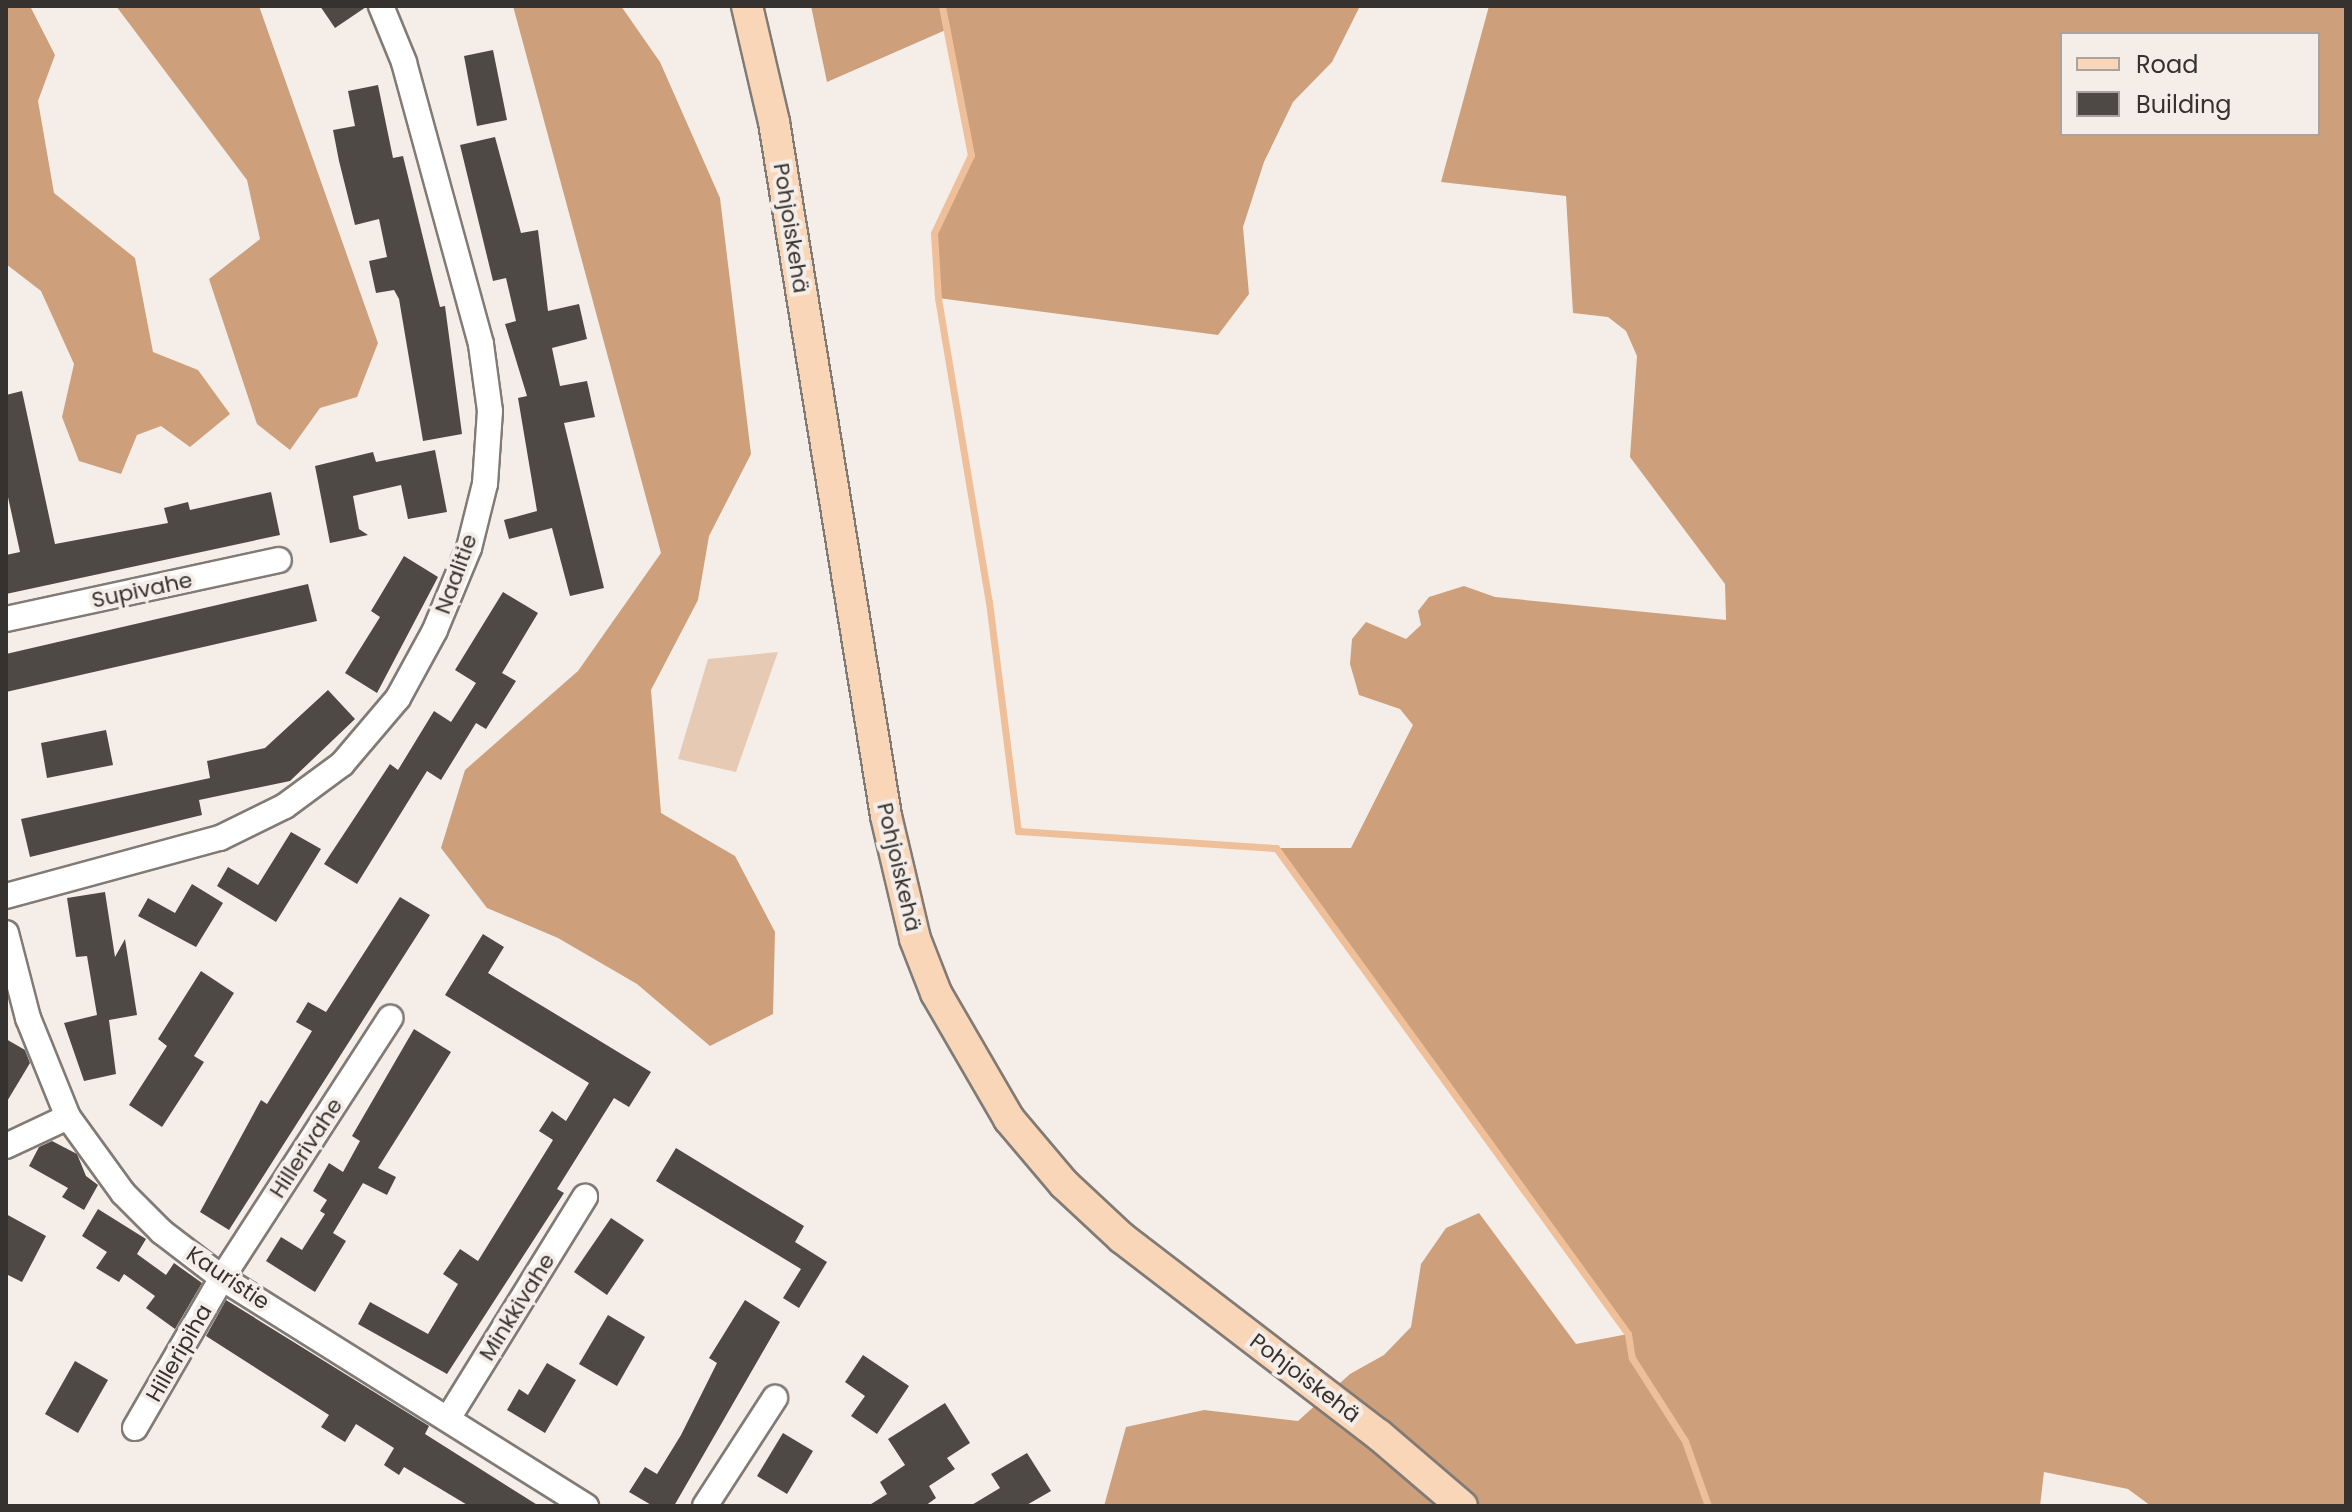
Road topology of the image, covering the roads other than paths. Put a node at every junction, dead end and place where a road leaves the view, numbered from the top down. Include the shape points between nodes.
1 (381, 6) edge
2 (747, 6) edge
3 (279, 560) dead end
4 (6, 619) edge
5 (6, 896) edge
6 (6, 933) edge
7 (390, 1018) dead end
8 (68, 1117) junction
9 (6, 1146) edge
10 (585, 1197) dead end
11 (222, 1278) junction
12 (775, 1398) dead end
13 (449, 1417) junction
14 (135, 1428) dead end
15 (586, 1506) edge
16 (705, 1506) edge
17 (1462, 1506) edge

1 - 5 street, Naalitie via 404,62 481,344 490,411 485,484 469,548 435,630 398,698 342,764 285,806 220,838
2 - 17 main road, Pohjoiskehä via 774,122 886,816 915,939 936,993 1009,1119 1064,1184 1122,1238 1379,1435
3 - 4 street, Supivahe
6 - 8 street, Kauristie via 28,1018
7 - 11 street, Hillerivahe
8 - 9 street
8 - 11 street, Kauristie via 123,1193
10 - 13 street, Minkkivahe
11 - 13 street, Kauristie
11 - 14 street, Hilleripiha
12 - 16 street
13 - 15 street, Kauristie

